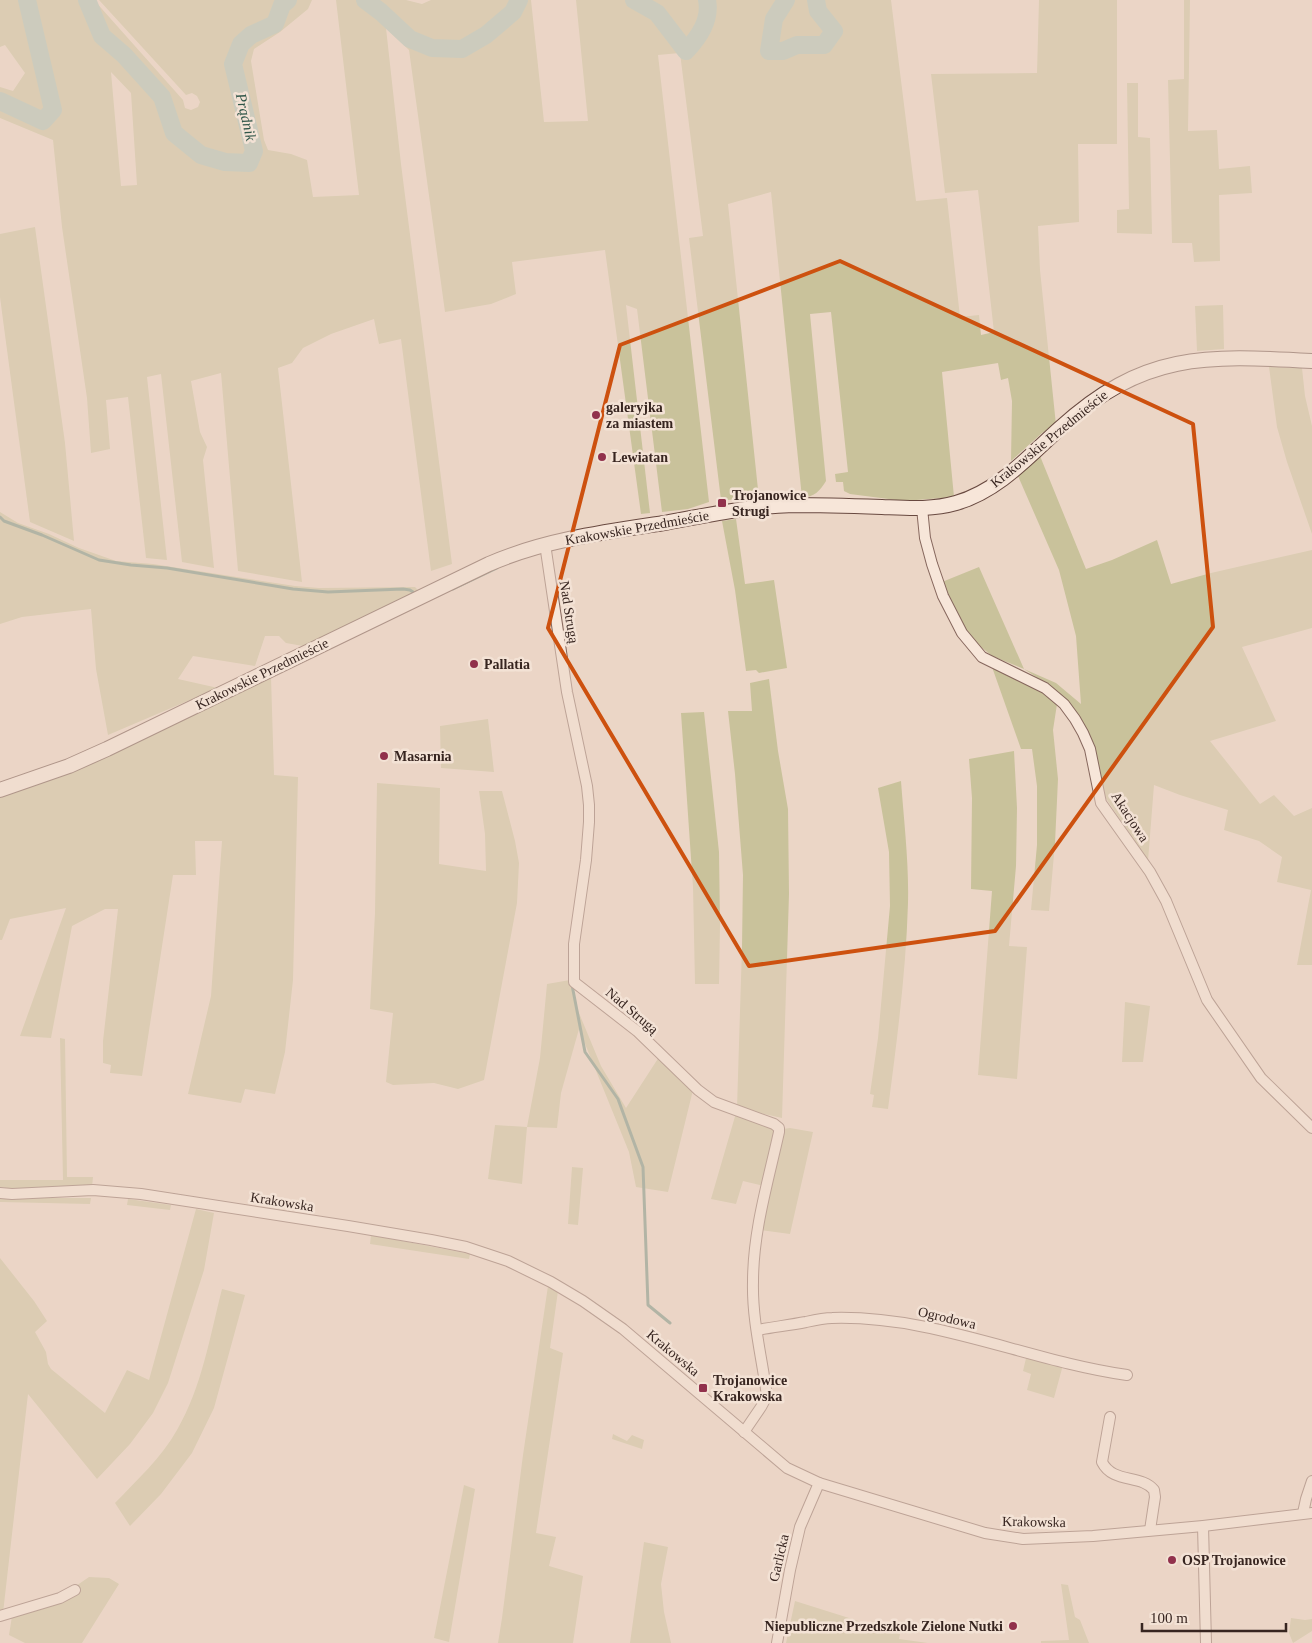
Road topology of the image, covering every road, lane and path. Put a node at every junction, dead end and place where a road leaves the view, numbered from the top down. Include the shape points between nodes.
1 (1312, 361) edge
2 (922, 508) junction
3 (545, 544) junction
4 (0, 790) edge
5 (1312, 1128) edge
6 (0, 1193) edge
7 (757, 1330) junction
8 (1127, 1375) dead end
9 (1110, 1417) dead end
10 (744, 1432) junction
11 (1312, 1481) edge
12 (820, 1483) junction
13 (1308, 1513) edge
14 (1202, 1526) junction
15 (1150, 1530) junction
16 (75, 1590) dead end
17 (0, 1616) edge
18 (777, 1643) edge
19 (1206, 1643) edge

1 - 2 main road, Krakowskie Przedmieście via 1217,358 1176,363 1153,370 1123,382 1090,403 990,488 959,502
2 - 3 main road, Krakowskie Przedmieście via 809,505 761,508
2 - 5 street, Akacjowa via 932,564 943,596 962,633 982,657 1045,688 1064,704 1075,719 1090,749 1101,803 1150,872 1166,901 1207,1000 1261,1078
3 - 4 main road, Krakowskie Przedmieście via 489,564 107,749
3 - 7 street, Nad Strugą via 589,805 586,860 574,944 574,982 637,1031 714,1102 778,1128 755,1241 753,1284
6 - 10 street, Krakowska via 93,1190 150,1196 466,1247 508,1261 583,1300 624,1329
7 - 8 street, Ogrodowa via 831,1318 903,1322
7 - 10 street, Nad Strugą via 767,1396
9 - 15 street via 1102,1462 1110,1472 1145,1483 1154,1490
10 - 12 street, Krakowska via 787,1468
11 - 13 street via 1306,1499
12 - 15 street, Krakowska via 994,1535 1033,1539
12 - 18 street, Garlicka via 800,1527
13 - 14 street, Krakowska
14 - 15 street, Krakowska
14 - 19 street
16 - 17 street via 60,1598

